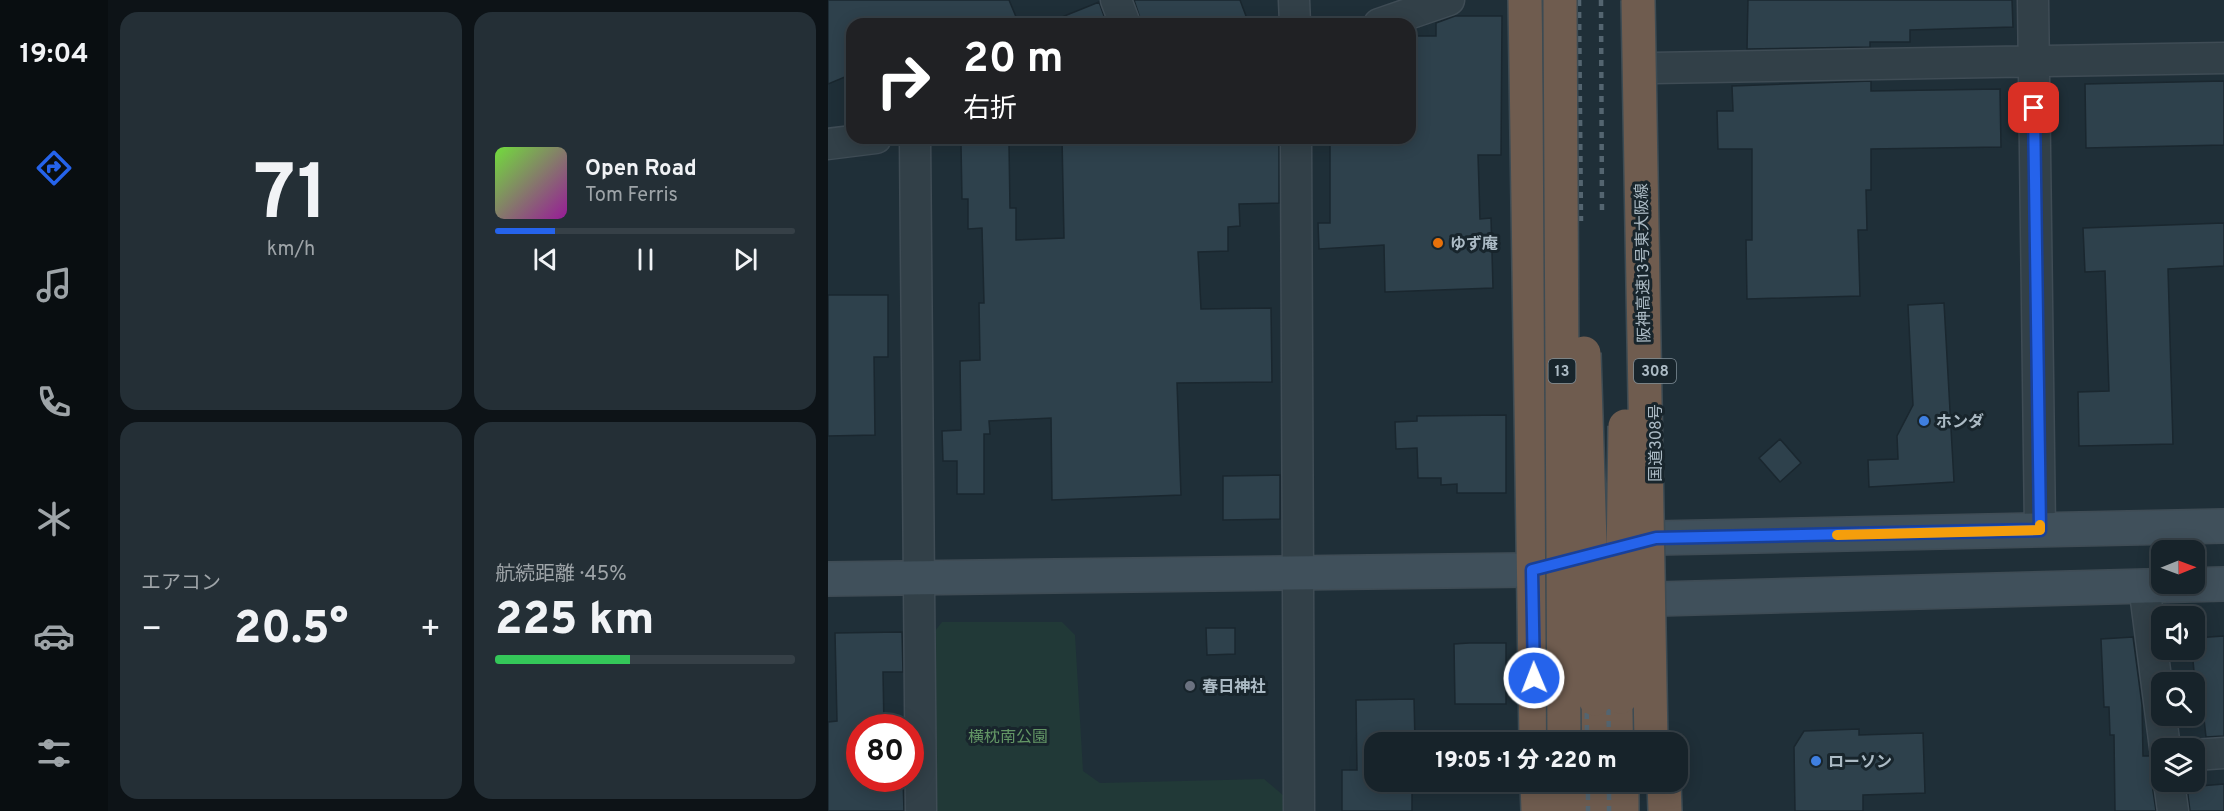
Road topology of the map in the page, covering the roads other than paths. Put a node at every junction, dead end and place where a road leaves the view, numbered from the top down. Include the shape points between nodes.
1 (1116, 0) edge
2 (1294, 0) edge
3 (1449, 0) edge
4 (1525, 0) edge
5 (1560, 0) edge
6 (1569, 0) edge
7 (1638, 0) edge
8 (1652, 0) edge
9 (2033, 0) edge
10 (1123, 18) edge
11 (1295, 18) edge
12 (1396, 18) edge
13 (2224, 58) edge
14 (2033, 62) junction
15 (1653, 68) junction
16 (846, 142) edge
17 (828, 144) edge
18 (915, 144) edge
19 (1296, 144) edge
20 (1640, 148) junction
21 (2224, 526) edge
22 (2040, 530) junction
23 (1656, 538) junction
24 (1532, 570) junction
25 (1298, 574) junction
26 (828, 579) edge
27 (919, 579) junction
28 (2224, 584) edge
29 (2144, 585) junction
30 (1658, 599) junction
31 (1536, 732) edge
32 (1564, 732) edge
33 (1595, 732) edge
34 (1621, 732) edge
35 (1651, 732) edge
36 (1662, 732) edge
37 (2164, 738) edge
38 (2224, 753) edge
39 (2205, 754) edge
40 (1537, 792) edge
41 (1564, 792) edge
42 (1596, 792) edge
43 (1622, 792) edge
44 (1652, 792) edge
45 (1664, 792) edge
46 (2170, 792) edge
47 (921, 811) edge
48 (1299, 811) edge
49 (1538, 811) edge
50 (1565, 811) edge
51 (1596, 811) edge
52 (1622, 811) edge
53 (1652, 811) edge
54 (1665, 811) edge
55 (2173, 811) edge

1 - 10 street
2 - 11 street
3 - 12 street
4 - 24 highway
5 - 32 highway, 13, bridge
6 - 33 highway, bridge via 1576,104
7 - 20 highway, 阪神高速13号東大阪線, bridge
8 - 15 highway, 国道308号 / 308
9 - 14 street
13 - 14 street
14 - 15 street
14 - 22 street
15 - 23 highway, 国道308号 / 308
16 - 17 street
18 - 27 street
19 - 25 street
20 - 34 highway, bridge via 1623,472
20 - 35 highway, 阪神高速13号東大阪線, bridge
21 - 22 street
22 - 23 street
23 - 24 street
23 - 30 highway, 国道308号 / 308
24 - 25 street
24 - 30 street
24 - 31 highway
25 - 27 street
25 - 48 street
26 - 27 street
27 - 47 street
28 - 29 street
29 - 30 street
29 - 37 street
30 - 36 highway, 国道308号 / 308
38 - 39 street
40 - 49 highway
41 - 50 highway
42 - 51 highway
43 - 52 highway
44 - 53 highway
45 - 54 highway
46 - 55 street

